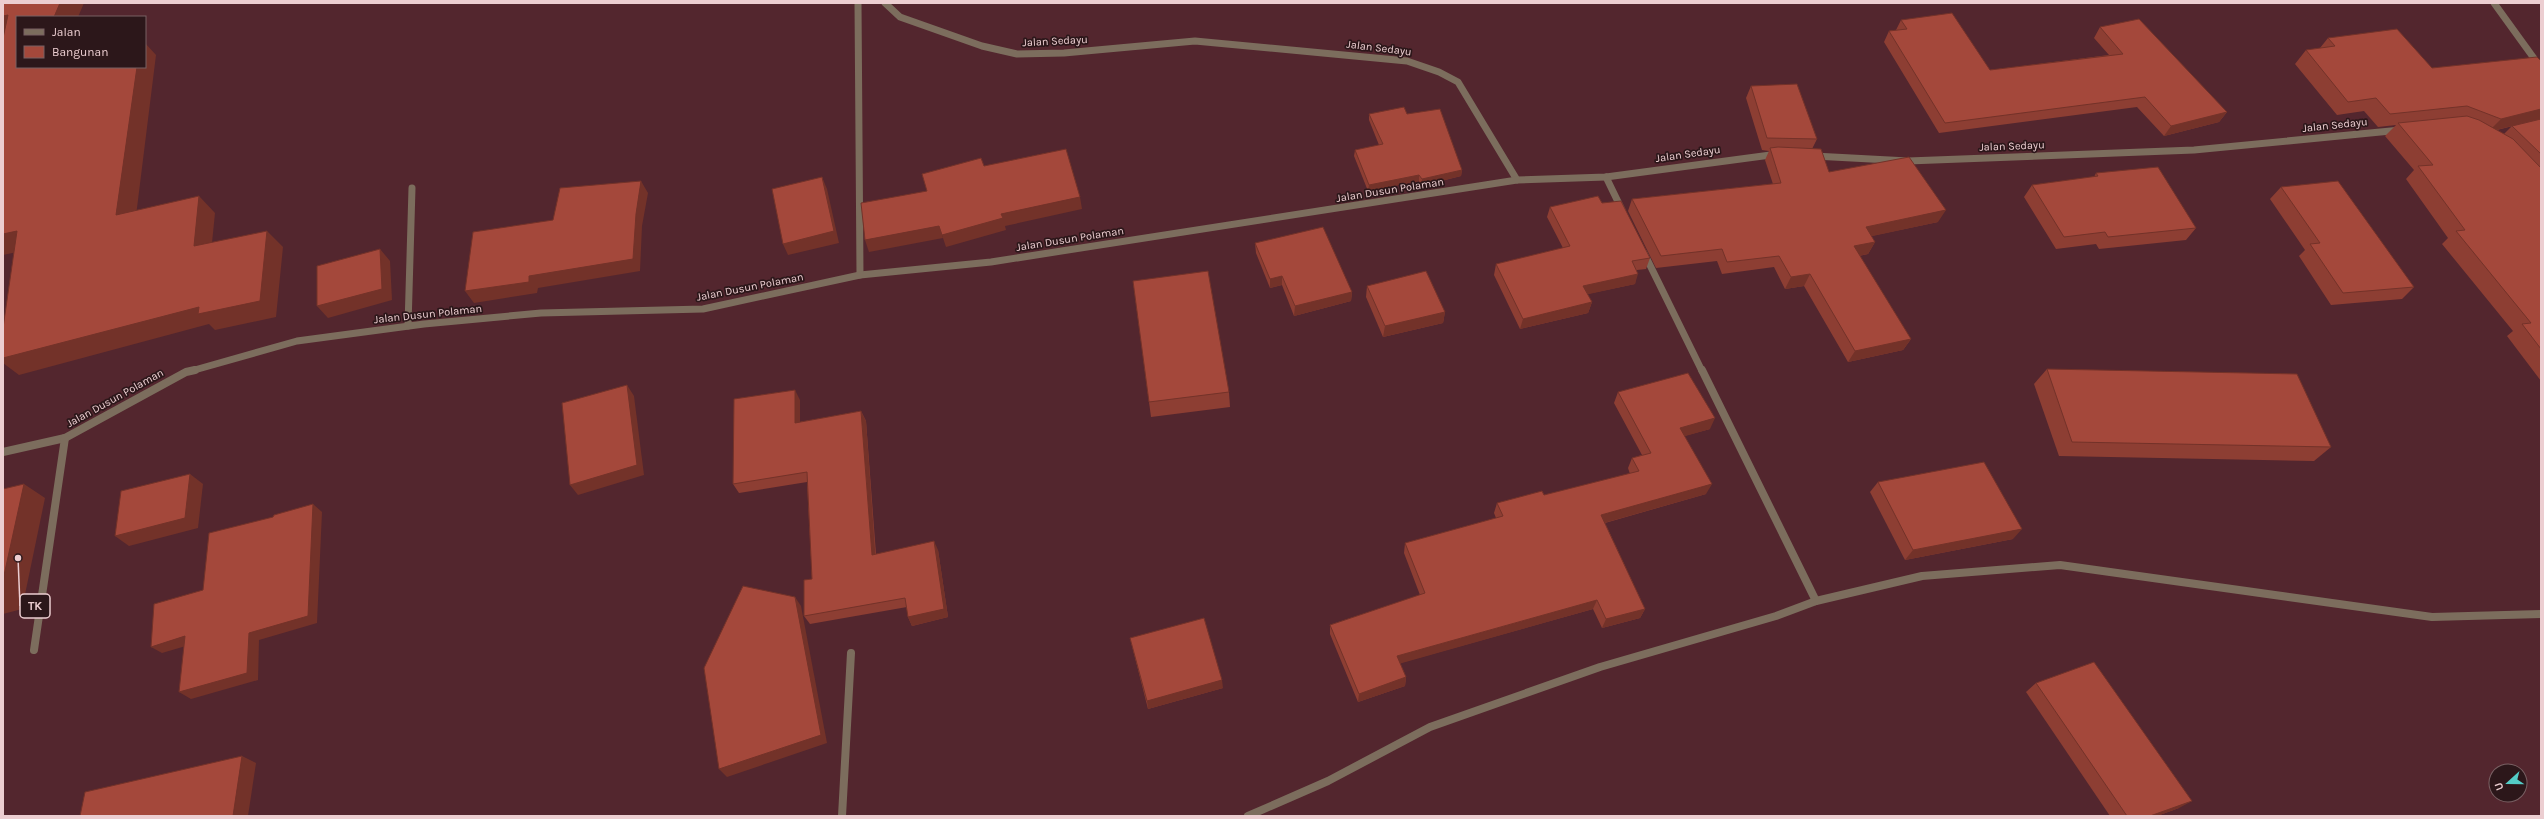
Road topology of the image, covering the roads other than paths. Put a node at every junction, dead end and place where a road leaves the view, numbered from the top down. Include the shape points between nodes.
1 (858, 3) edge
2 (885, 3) edge
3 (2494, 3) edge
4 (2541, 68) edge
5 (2407, 129) edge
6 (1789, 155) edge
7 (1805, 156) edge
8 (1606, 177) junction
9 (1517, 180) junction
10 (412, 188) dead end
11 (1627, 219) edge
12 (1641, 247) edge
13 (860, 275) junction
14 (408, 326) junction
15 (65, 438) junction
16 (3, 452) edge
17 (1816, 601) junction
18 (2541, 614) edge
19 (34, 650) dead end
20 (851, 653) dead end
21 (842, 816) edge
22 (1248, 816) edge

1 - 13 street
2 - 9 street, Jalan Sedayu via 900,16 982,46 1017,54 1064,53 1195,41 1407,61 1439,72 1458,82
3 - 4 street
5 - 7 street, Jalan Sedayu via 2194,150 1908,161
6 - 8 street, Jalan Sedayu via 1773,154
8 - 9 street, Jalan Sedayu
8 - 11 street
9 - 13 street, Jalan Dusun Polaman via 999,261
10 - 14 street
12 - 17 street
13 - 14 street, Jalan Dusun Polaman via 703,309 541,313
14 - 15 street, Jalan Dusun Polaman via 297,341 186,372
15 - 16 street, Jalan Dusun Polaman
15 - 19 street
17 - 18 street via 1922,576 2060,565 2432,617
17 - 22 street via 1776,616 1600,667 1430,727 1328,781
20 - 21 street

